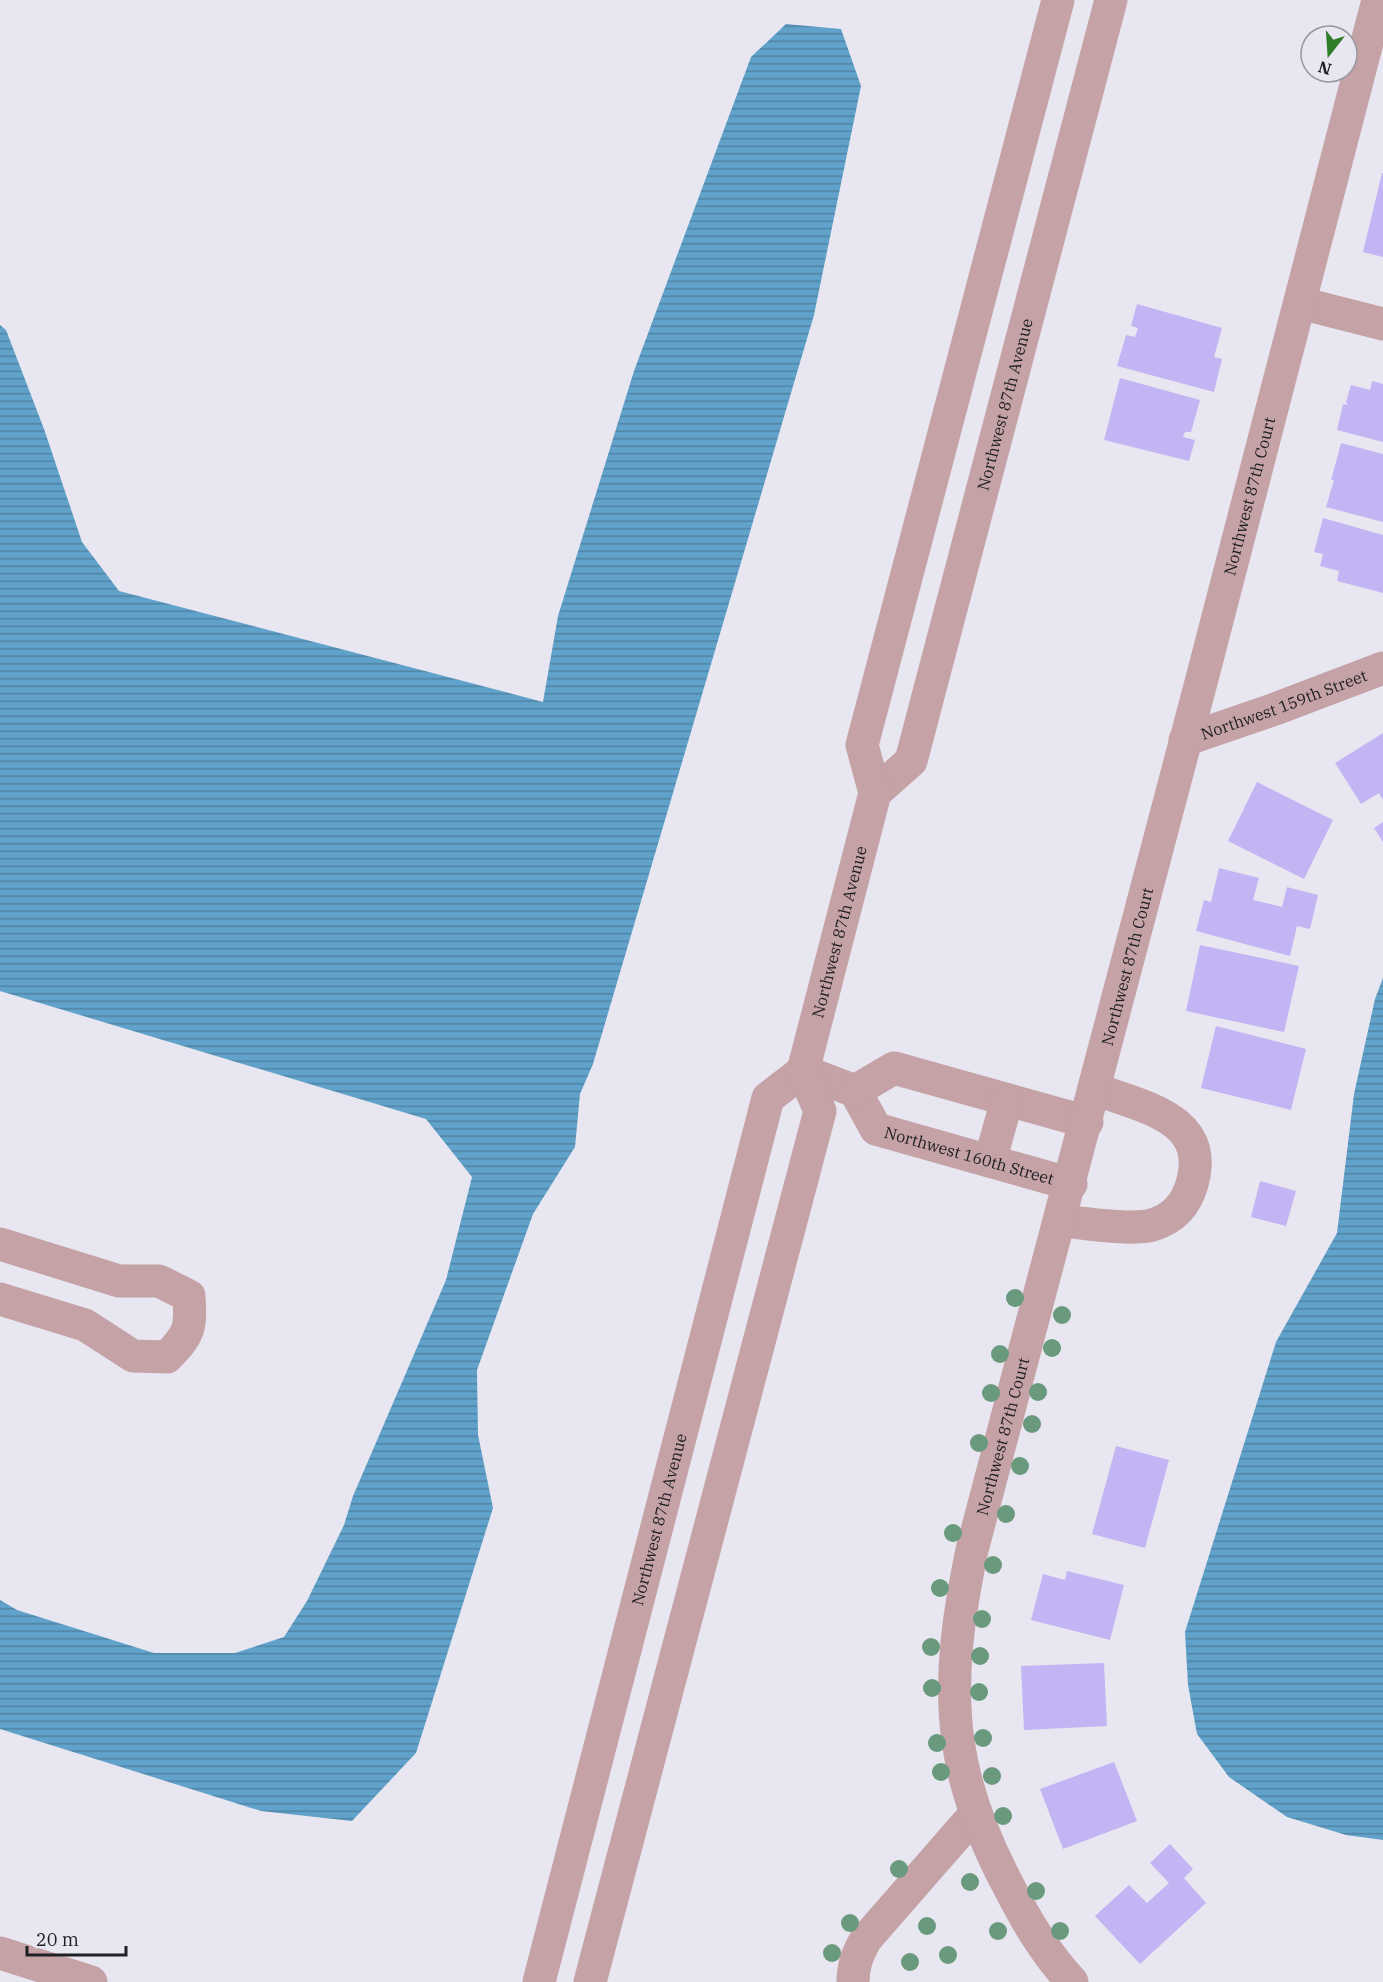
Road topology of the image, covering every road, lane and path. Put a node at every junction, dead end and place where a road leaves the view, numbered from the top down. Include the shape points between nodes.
1 (1058, 0) edge
2 (1111, 0) edge
3 (1378, 0) edge
4 (1300, 303) junction
5 (1383, 324) edge
6 (1383, 668) edge
7 (1185, 740) junction
8 (875, 793) junction
9 (803, 1071) junction
10 (1095, 1089) junction
11 (855, 1091) junction
12 (1007, 1100) junction
13 (1087, 1122) junction
14 (990, 1161) junction
15 (1071, 1184) junction
16 (1061, 1221) junction
17 (0, 1244) edge
18 (0, 1299) edge
19 (976, 1813) junction
20 (0, 1953) edge
21 (91, 1982) edge
22 (539, 1982) edge
23 (591, 1982) edge
24 (853, 1982) edge
25 (1072, 1982) edge

1 - 8 street, Northwest 87th Avenue via 862,745
2 - 8 street, Northwest 87th Avenue via 910,761
3 - 4 street, Northwest 87th Court
4 - 5 street
4 - 7 street, Northwest 87th Court
6 - 7 street, Northwest 159th Street
7 - 10 street, Northwest 87th Court
8 - 9 street, Northwest 87th Avenue
9 - 11 street
9 - 22 street, Northwest 87th Avenue via 768,1098
9 - 23 street via 820,1111
10 - 13 street, Northwest 87th Court
10 - 16 street via 1166,1116 1183,1128 1192,1142 1196,1172 1182,1208 1151,1225
11 - 12 street via 894,1068
11 - 14 street, Northwest 160th Street via 876,1129
12 - 13 street
12 - 14 street
13 - 15 street, Northwest 87th Court
14 - 15 street, Northwest 160th Street
15 - 16 street, Northwest 87th Court
16 - 19 street, Northwest 87th Court via 962,1599 954,1670 958,1742
17 - 18 street via 120,1281 159,1281 189,1296 191,1324 181,1343 167,1357 133,1356 85,1325
19 - 24 street via 866,1939 857,1954
19 - 25 street, Northwest 87th Court via 1030,1927
20 - 21 street

